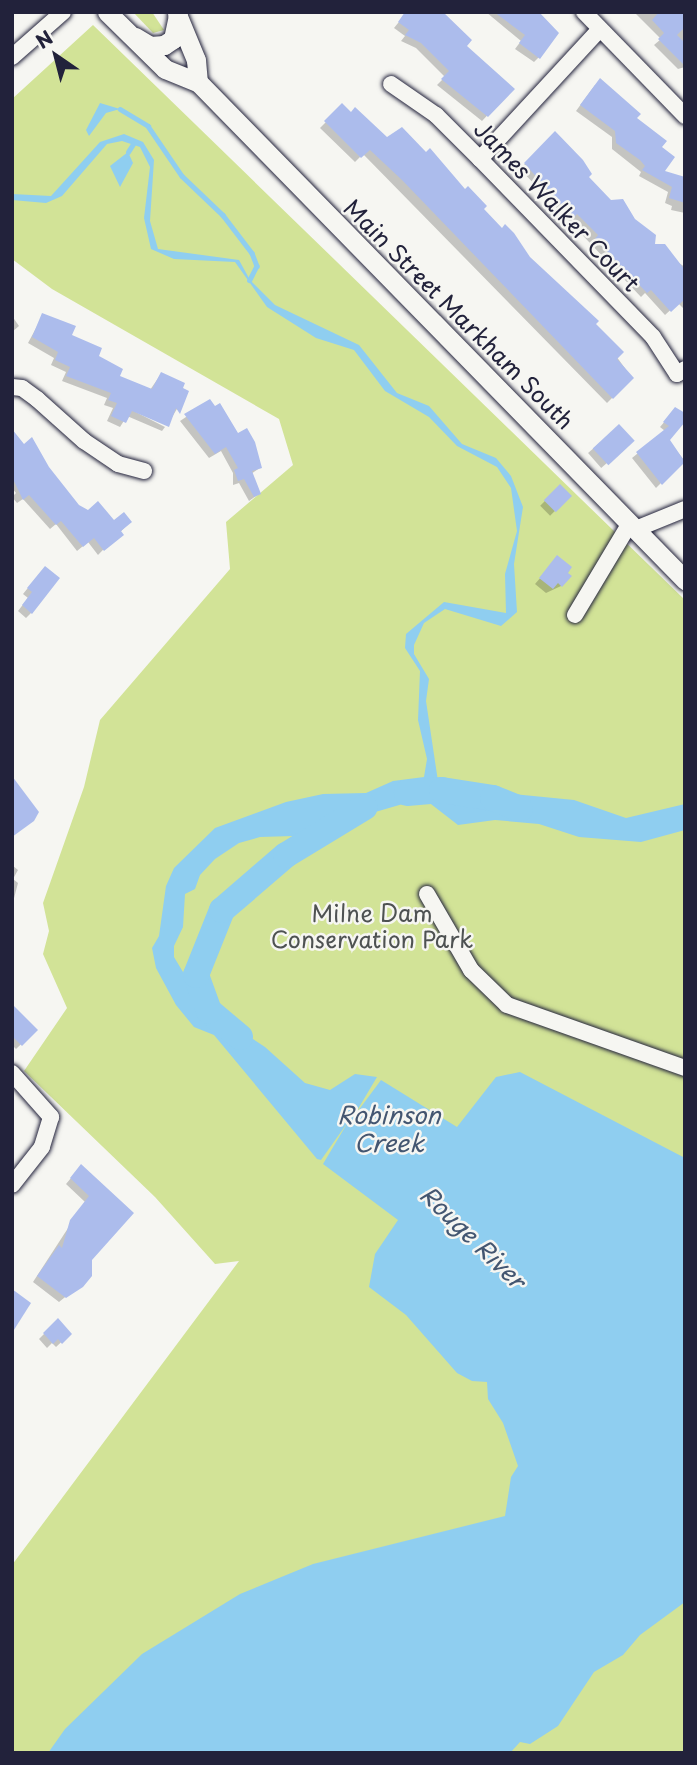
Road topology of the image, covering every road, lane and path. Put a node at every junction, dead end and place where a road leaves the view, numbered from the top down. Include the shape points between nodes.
1 (63, 12) edge
2 (107, 12) edge
3 (584, 12) edge
4 (177, 14) edge
5 (125, 31) junction
6 (598, 31) junction
7 (12, 57) edge
8 (198, 82) junction
9 (391, 83) dead end
10 (685, 116) edge
11 (480, 159) junction
12 (681, 372) edge
13 (12, 387) edge
14 (144, 471) dead end
15 (685, 509) edge
16 (633, 526) junction
17 (685, 580) edge
18 (575, 615) dead end
19 (427, 894) dead end
20 (685, 1068) edge
21 (12, 1073) edge
22 (12, 1185) edge

1 - 7 street
2 - 5 main road, Main Street Markham South
3 - 6 street
4 - 5 main road via 173,39 164,45 150,46
4 - 8 main road via 196,60
5 - 8 main road, Main Street Markham South via 165,69
6 - 10 street
6 - 11 street
8 - 16 main road, Main Street Markham South
9 - 11 street, James Walker Court via 436,115
11 - 12 street, James Walker Court via 653,337
13 - 14 street via 22,388 118,464
15 - 16 street
16 - 17 main road, Main Street Markham South
16 - 18 street
19 - 20 street via 471,970 507,1005
21 - 22 street via 51,1117 42,1147

